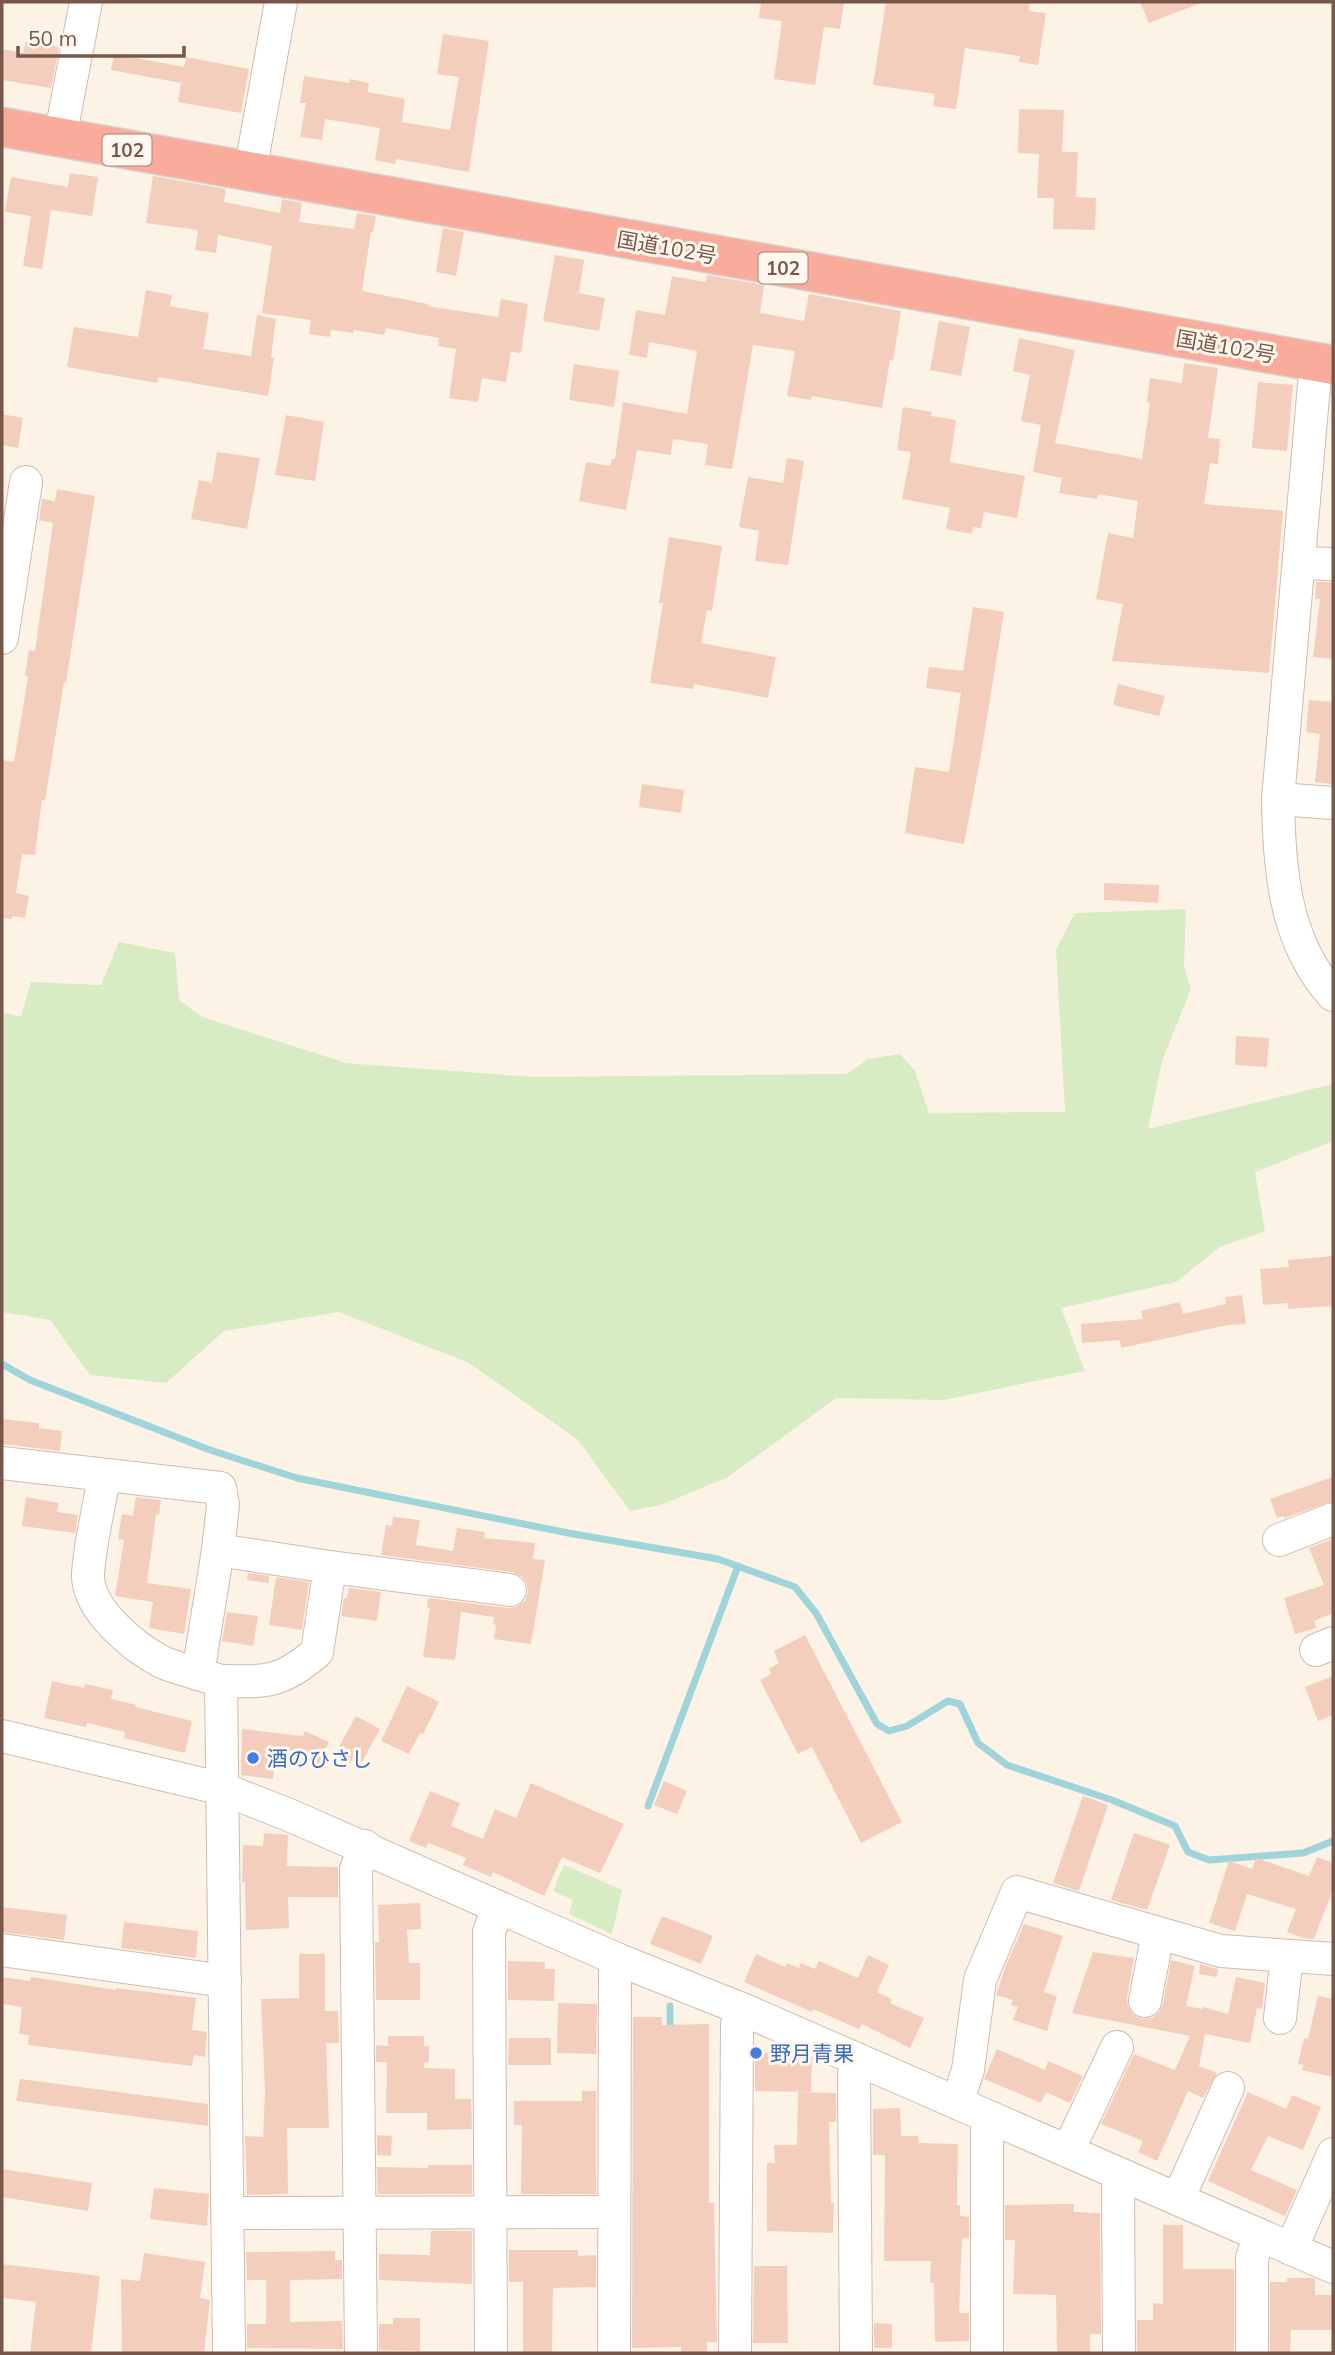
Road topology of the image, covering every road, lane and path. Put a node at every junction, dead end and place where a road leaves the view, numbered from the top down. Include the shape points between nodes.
1 (86, 2) edge
2 (281, 2) edge
3 (3, 132) edge
4 (60, 138) junction
5 (250, 172) junction
6 (1325, 364) edge
7 (26, 482) dead end
8 (1299, 563) junction
9 (1333, 564) edge
10 (2, 638) edge
11 (1278, 799) junction
12 (1333, 803) edge
13 (1333, 995) edge
14 (2, 1463) edge
15 (104, 1477) junction
16 (1333, 1519) edge
17 (1279, 1540) dead end
18 (218, 1550) junction
19 (330, 1567) junction
20 (510, 1590) dead end
21 (210, 1677) junction
22 (2, 1736) edge
23 (223, 1789) junction
24 (365, 1846) junction
25 (498, 1908) junction
26 (1158, 1933) junction
27 (2, 1950) edge
28 (1287, 1956) junction
29 (1333, 1959) edge
30 (619, 1960) junction
31 (225, 1981) junction
32 (1145, 2001) dead end
33 (742, 2009) junction
34 (1280, 2018) dead end
35 (1116, 2047) dead end
36 (859, 2060) junction
37 (1228, 2088) dead end
38 (957, 2103) junction
39 (992, 2118) junction
40 (1068, 2151) junction
41 (1333, 2154) edge
42 (1124, 2176) junction
43 (1178, 2199) junction
44 (360, 2211) junction
45 (613, 2211) junction
46 (491, 2212) junction
47 (228, 2213) junction
48 (1260, 2235) junction
49 (1291, 2249) junction
50 (1333, 2267) edge
51 (229, 2353) edge
52 (361, 2353) edge
53 (491, 2353) edge
54 (614, 2353) edge
55 (735, 2353) edge
56 (856, 2353) edge
57 (987, 2353) edge
58 (1119, 2353) edge
59 (1252, 2353) edge

1 - 4 street
2 - 5 street
3 - 4 highway, 国道102号 / 102
4 - 5 highway, 国道102号 / 102
5 - 6 highway, 国道102号 / 102
6 - 8 street
7 - 10 street
8 - 9 street
8 - 11 street
11 - 12 street
11 - 13 street via 1285,897 1300,943
14 - 15 street
15 - 18 street via 220,1488 223,1505
15 - 21 street via 88,1575 91,1594 132,1643 164,1663
16 - 17 street
18 - 19 street
18 - 21 street
19 - 20 street
19 - 21 street via 317,1652 288,1674 265,1682
21 - 23 street
22 - 23 street
23 - 24 street
23 - 31 street
24 - 25 street
24 - 44 street via 356,1870
25 - 30 street
25 - 46 street via 489,1932
26 - 28 street via 1221,1951
26 - 32 street
26 - 38 street via 1017,1892 980,1980 968,2070
27 - 31 street
28 - 29 street
28 - 34 street
30 - 33 street
30 - 45 street via 615,1973
31 - 47 street
33 - 36 street
33 - 55 street via 737,2025
35 - 40 street
36 - 38 street
36 - 56 street via 854,2073
37 - 43 street
38 - 39 street
39 - 40 street
39 - 57 street via 986,2131
40 - 42 street
41 - 49 street
42 - 43 street
42 - 58 street via 1118,2188
43 - 48 street
44 - 46 street
44 - 47 street
44 - 52 street
45 - 46 street
45 - 54 street
46 - 53 street
47 - 51 street
48 - 49 street
48 - 59 street via 1252,2258
49 - 50 street

